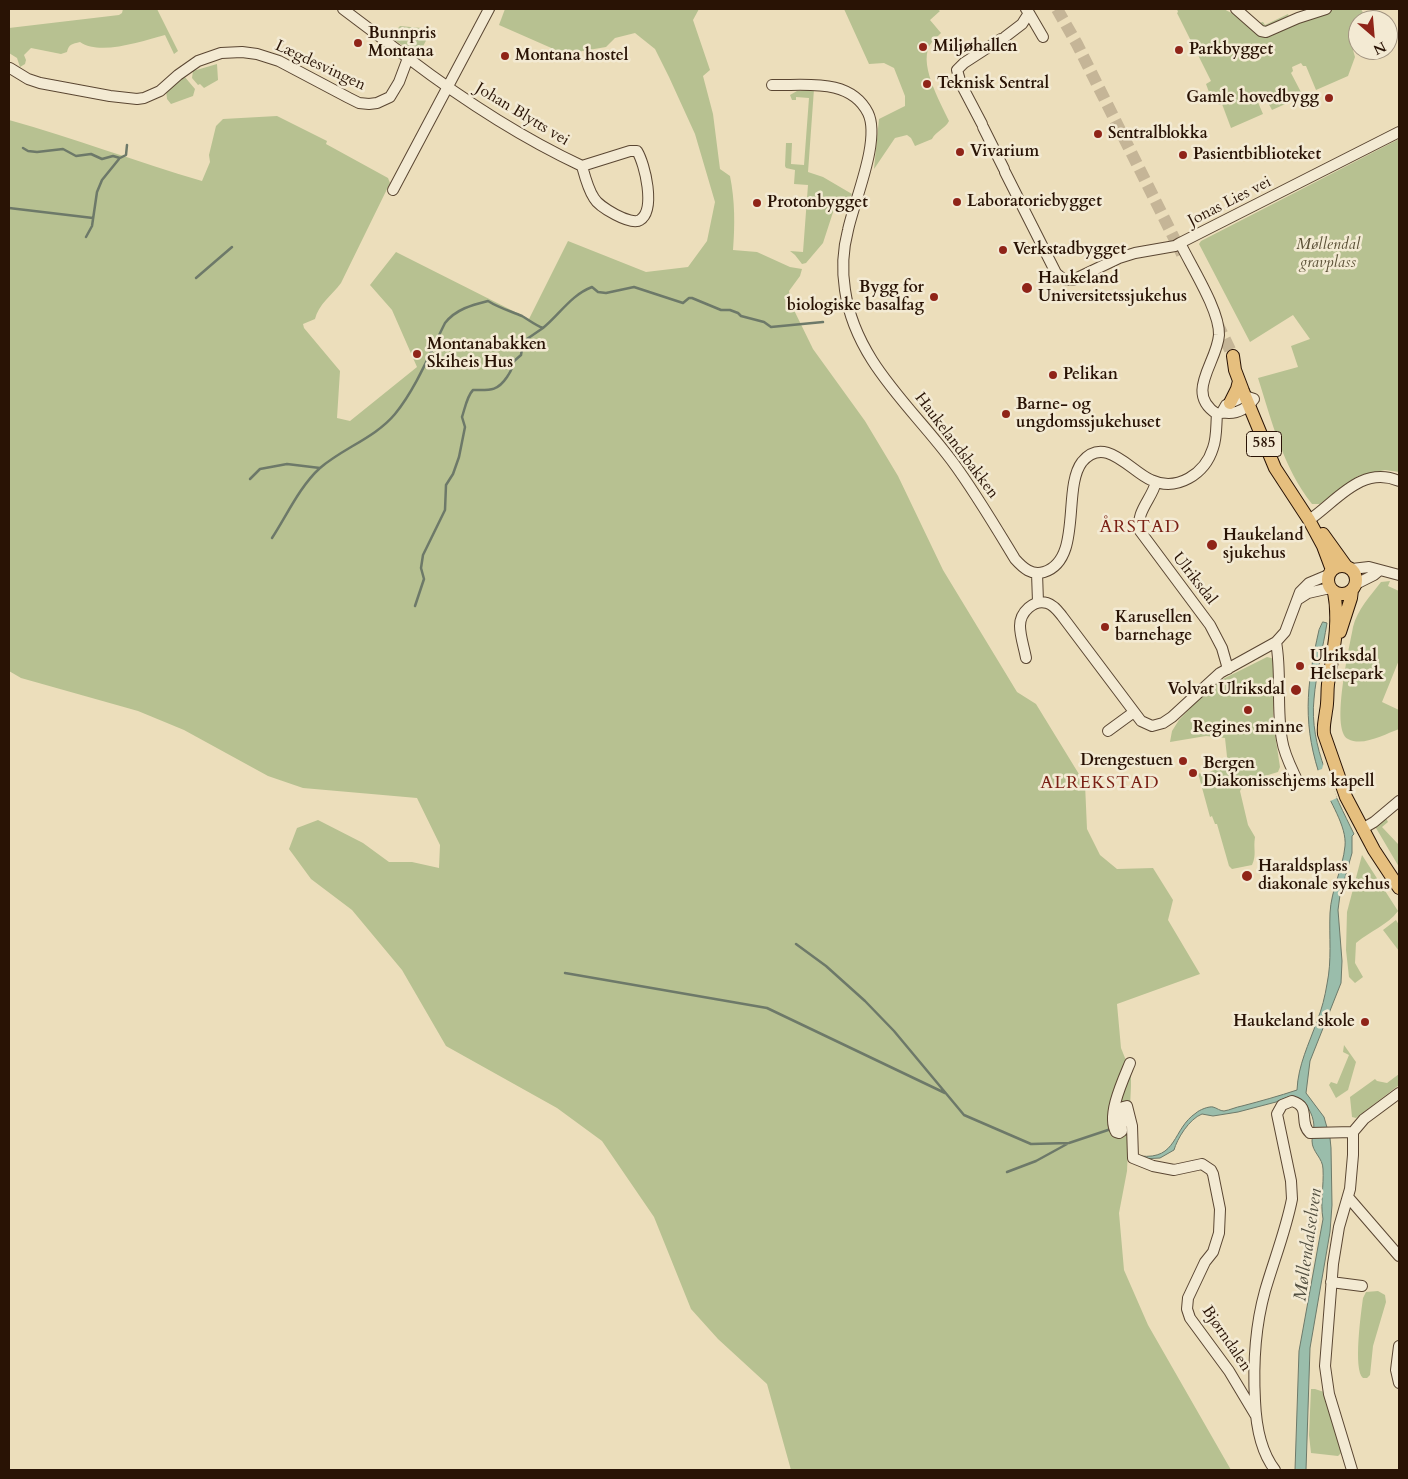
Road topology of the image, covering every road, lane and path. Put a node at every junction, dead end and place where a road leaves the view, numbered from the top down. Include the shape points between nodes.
1 (344, 9) edge
2 (489, 9) edge
3 (1236, 9) edge
4 (1326, 9) edge
5 (1028, 11) edge
6 (1043, 36) dead end
7 (408, 58) junction
8 (10, 68) dead end
9 (772, 85) dead end
10 (447, 88) junction
11 (1399, 132) edge
12 (582, 166) junction
13 (393, 190) dead end
14 (1180, 243) junction
15 (1239, 381) junction
16 (1249, 401) junction
17 (1223, 410) junction
18 (1399, 481) edge
19 (1156, 482) junction
20 (1308, 520) junction
21 (1349, 568) junction
22 (1380, 570) junction
23 (1330, 572) junction
24 (1036, 573) junction
25 (1399, 575) edge
26 (1354, 587) junction
27 (1332, 590) junction
28 (1297, 601) junction
29 (1038, 602) junction
30 (1336, 639) junction
31 (1276, 642) junction
32 (1026, 658) dead end
33 (1228, 669) junction
34 (1134, 712) junction
35 (1108, 731) dead end
36 (1297, 780) dead end
37 (1399, 802) edge
38 (1362, 829) junction
39 (1399, 888) edge
40 (1130, 1063) dead end
41 (1399, 1093) edge
42 (1353, 1132) junction
43 (1348, 1197) junction
44 (1399, 1256) edge
45 (1331, 1282) junction
46 (1362, 1286) dead end
47 (1399, 1346) edge
48 (1399, 1383) edge
49 (1256, 1416) junction
50 (1275, 1470) edge
51 (1352, 1470) edge

1 - 7 street
2 - 10 street
3 - 4 street via 1266,32
5 - 6 street
5 - 14 street, Jonas Lies vei via 1022,24 956,70 1056,273 1073,280 1111,261
7 - 8 street, Lægdesvingen via 390,97 377,104 359,103 279,61 242,52 222,53 198,61 160,91 137,99 40,83
7 - 10 street, Johan Blytts vei
9 - 24 street, Haukelandsbakken via 840,89 851,94 868,113 871,132 868,158 844,251 845,291 855,330 877,369 953,462 1015,559 1025,569
10 - 12 street, Johan Blytts vei via 536,143
10 - 13 street
11 - 14 street, Jonas Lies vei
12 - 12 street via 630,150 637,151 647,187 643,218 631,221 596,201
14 - 17 street, Jonas Lies vei via 1218,324 1216,350 1201,390 1204,401
15 - 16 main road, 585
15 - 16 main road, 585 via 1233,356 1243,370
15 - 17 main road
16 - 17 street
16 - 20 main road, 585 via 1275,468
17 - 19 street via 1214,446 1203,467 1182,482
18 - 20 street via 1374,477 1359,481
19 - 24 street via 1109,454 1094,454 1085,459 1076,475 1064,552 1058,564
19 - 33 street, Ulriksdal via 1141,513 1140,531 1210,625
20 - 21 main road, 585
20 - 23 main road, 585 via 1323,546
21 - 22 street
21 - 23 main road via 1338,566
21 - 26 main road, 585 via 1356,576
22 - 25 street
22 - 26 street
23 - 27 main road, 585 via 1328,579
23 - 28 street via 1304,587
24 - 29 street
26 - 27 main road via 1342,594
26 - 30 main road, 585 via 1342,630
27 - 28 street via 1308,593
27 - 30 main road, 585 via 1337,610
28 - 31 street via 1285,632
29 - 32 street via 1026,609 1020,625
29 - 34 street via 1049,603 1062,616
30 - 38 main road, 585 via 1323,728 1342,790
31 - 33 street
31 - 36 street via 1282,740
33 - 34 street via 1163,723 1152,726 1141,721
34 - 35 street
37 - 38 street
38 - 39 main road, 585
40 - 49 street, Bjørndalen via 1113,1114 1113,1125 1116,1132 1122,1131 1121,1111 1127,1106 1132,1126 1133,1158 1174,1170 1202,1164 1212,1174 1220,1209 1219,1233 1213,1252 1189,1294 1187,1308 1190,1318 1229,1371
41 - 42 street via 1364,1119
42 - 43 street via 1354,1155
42 - 49 street, Bjørndalen via 1312,1134 1307,1130 1304,1111 1298,1103 1287,1102 1278,1109 1277,1120 1292,1199 1258,1324
43 - 44 street
43 - 45 street via 1338,1227
45 - 46 street
45 - 51 street via 1326,1375
47 - 48 street via 1396,1360
49 - 50 street, Bjørndalen via 1267,1460

